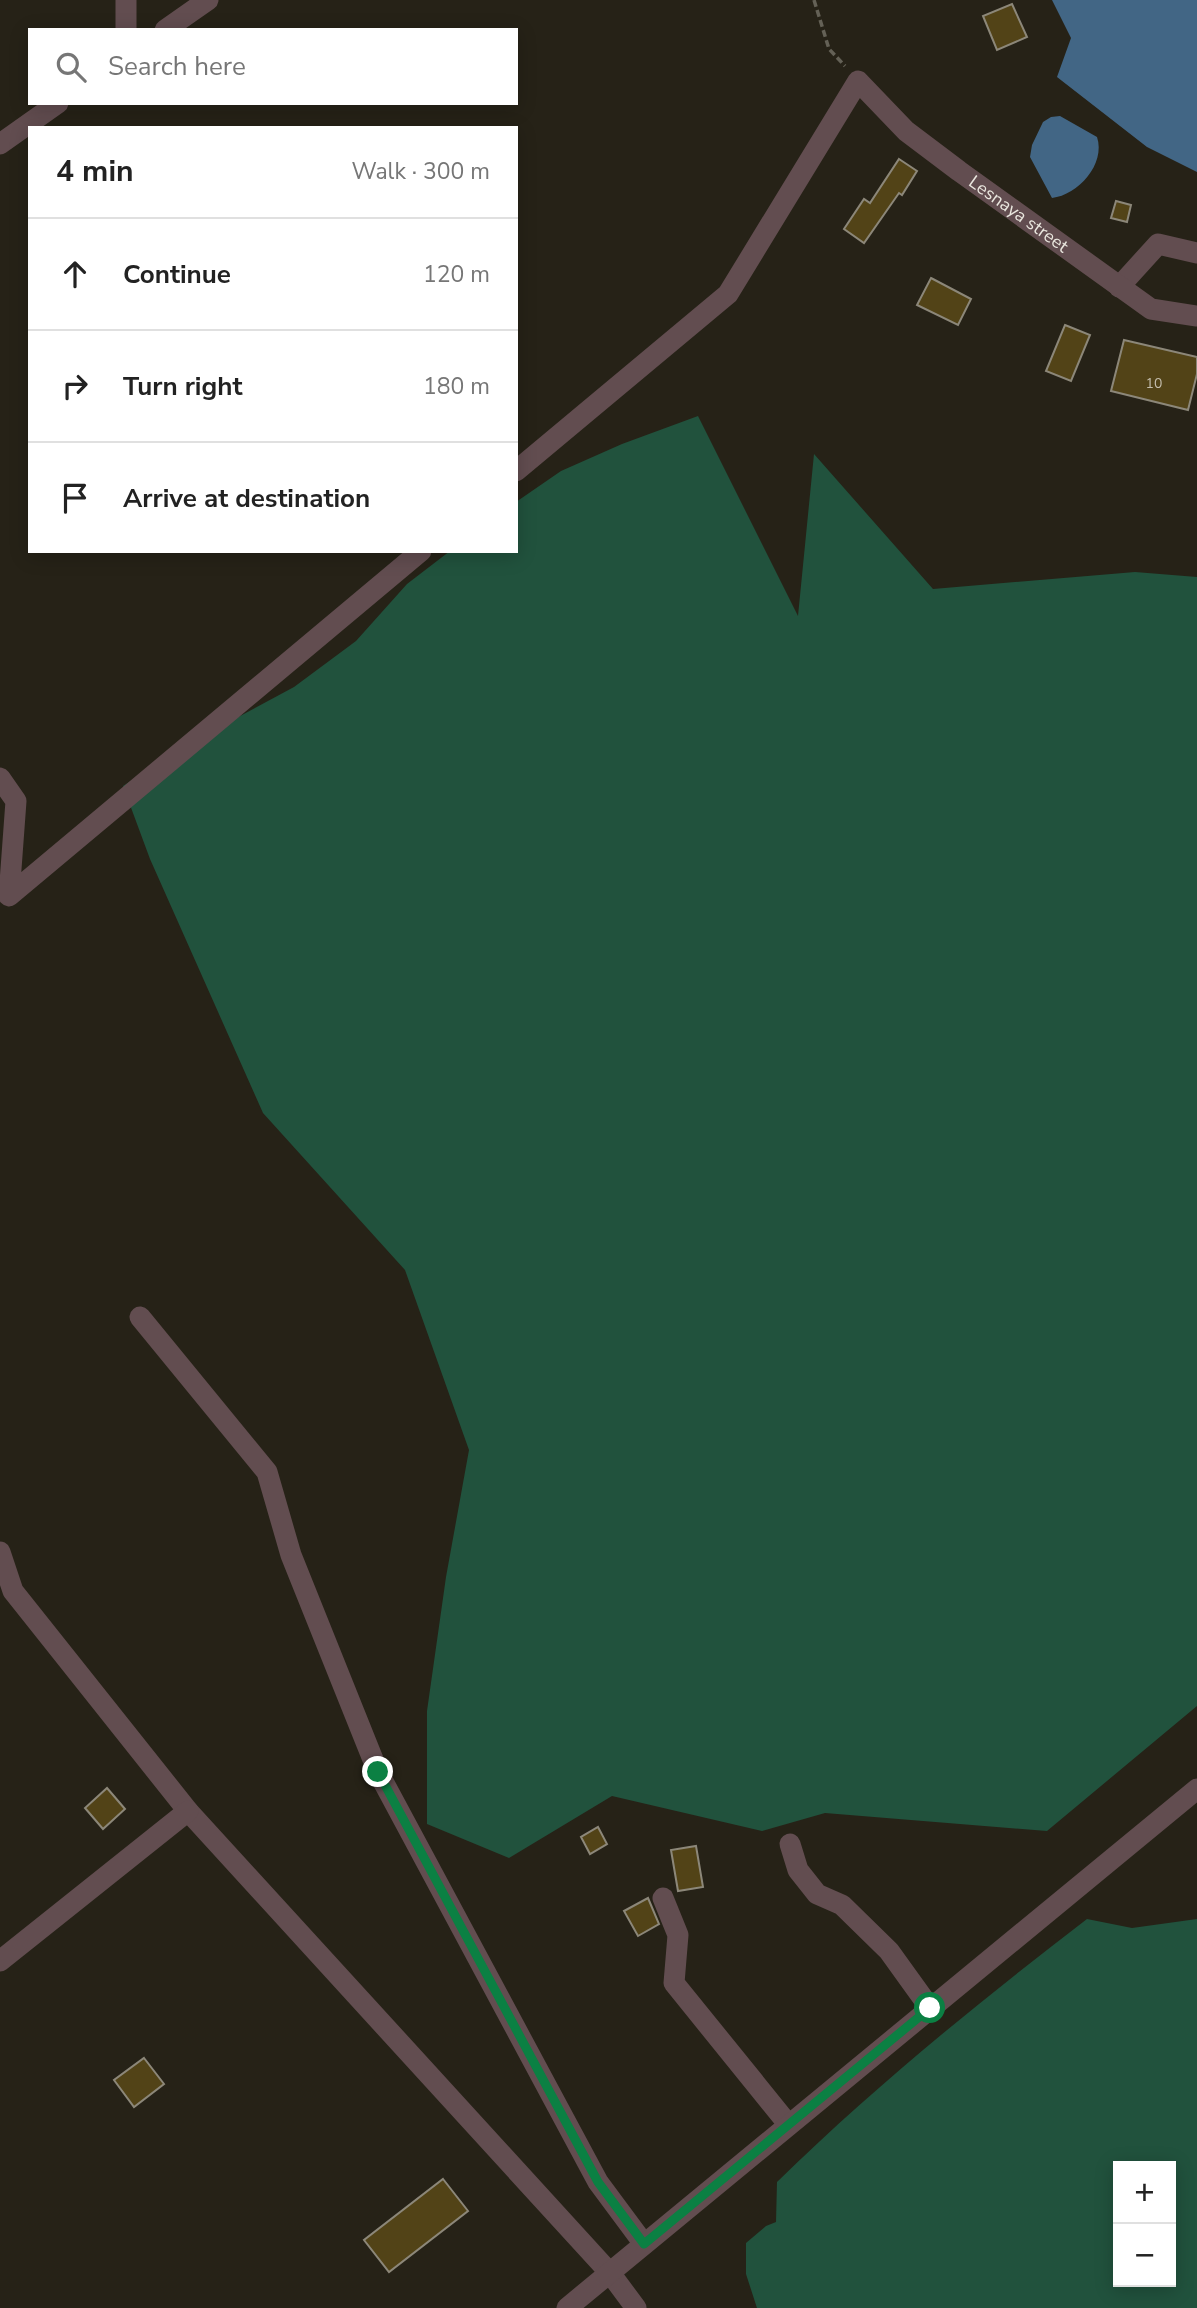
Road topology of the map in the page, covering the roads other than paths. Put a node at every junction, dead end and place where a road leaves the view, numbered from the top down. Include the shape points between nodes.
1 (126, 0) edge
2 (208, 0) edge
3 (126, 28) edge
4 (168, 28) edge
5 (55, 105) edge
6 (0, 144) edge
7 (1197, 253) edge
8 (1119, 286) junction
9 (1197, 316) edge
10 (518, 469) edge
11 (419, 553) edge
12 (0, 778) edge
13 (16, 801) junction
14 (0, 823) edge
15 (140, 1317) dead end
16 (0, 1552) edge
17 (1197, 1789) edge
18 (188, 1811) junction
19 (790, 1844) dead end
20 (663, 1898) dead end
21 (0, 1961) edge
22 (930, 2008) junction
23 (788, 2124) junction
24 (644, 2244) junction
25 (610, 2273) junction
26 (567, 2308) edge
27 (635, 2308) edge

1 - 3 street
2 - 4 street
5 - 6 street
7 - 8 street via 1158,244
8 - 9 street, Lesnaya street via 1151,309
8 - 10 street, Lesnaya street via 906,131 858,81 728,294
11 - 13 street via 9,896
12 - 13 street
13 - 14 street
15 - 24 street via 267,1472 291,1555 378,1772 598,2182
16 - 18 street via 13,1591
17 - 22 street
18 - 21 street
18 - 25 street
19 - 22 street via 798,1870 817,1894 842,1905 889,1951
20 - 23 street via 678,1935 674,1983
22 - 23 street
23 - 24 street
24 - 25 street
25 - 26 street
25 - 27 street

